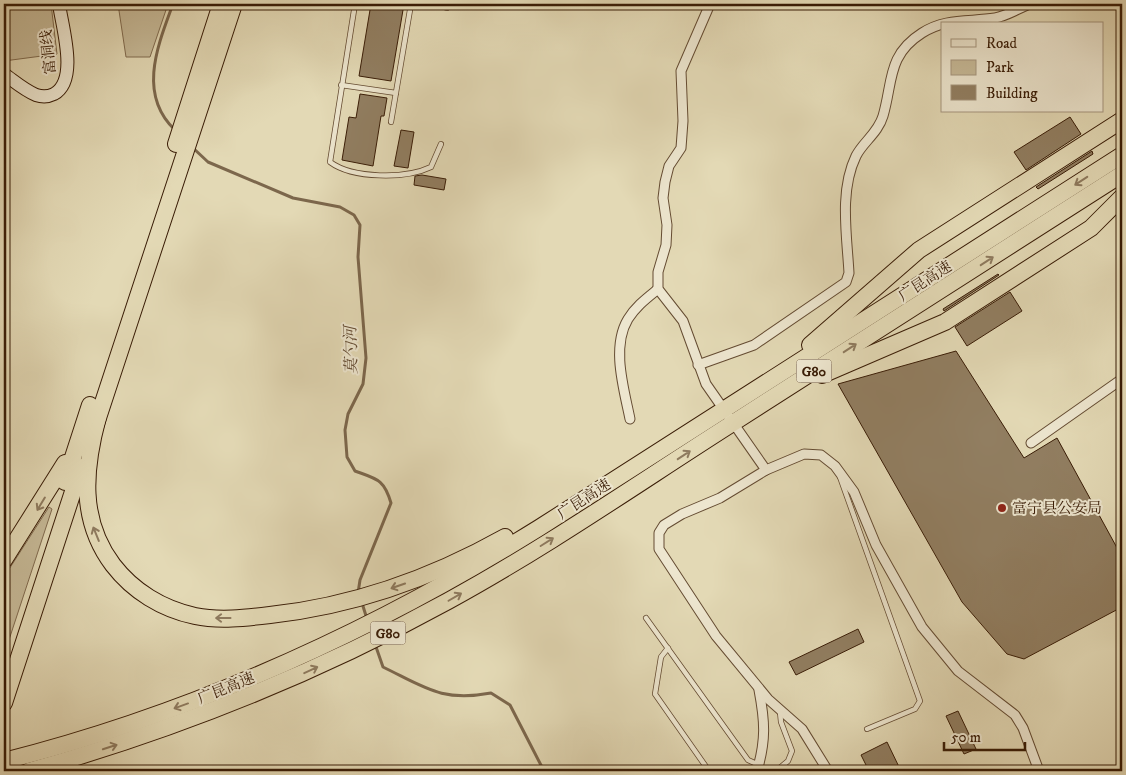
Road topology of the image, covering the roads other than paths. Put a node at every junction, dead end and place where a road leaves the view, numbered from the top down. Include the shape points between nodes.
1 (59, 4) edge
2 (221, 4) edge
3 (234, 4) edge
4 (355, 4) edge
5 (411, 4) edge
6 (710, 4) edge
7 (1030, 4) edge
8 (947, 22) edge
9 (941, 24) edge
10 (4, 74) edge
11 (341, 84) junction
12 (396, 93) junction
13 (196, 100) junction
14 (1122, 120) edge
15 (391, 122) dead end
16 (441, 144) dead end
17 (1122, 155) edge
18 (1122, 174) edge
19 (1122, 197) edge
20 (658, 288) junction
21 (698, 365) junction
22 (1122, 379) edge
23 (772, 388) junction
24 (92, 415) junction
25 (630, 419) dead end
26 (1031, 443) dead end
27 (766, 470) junction
28 (841, 473) junction
29 (497, 556) junction
30 (4, 560) edge
31 (646, 618) dead end
32 (668, 648) junction
33 (4, 667) edge
34 (262, 682) junction
35 (759, 687) junction
36 (4, 703) edge
37 (780, 710) junction
38 (867, 729) dead end
39 (80, 757) junction
40 (4, 761) edge
41 (27, 764) edge
42 (758, 768) edge
43 (46, 771) edge
44 (709, 771) edge
45 (776, 771) edge
46 (828, 771) edge
47 (1039, 771) edge

1 - 10 main road, 富洞线 via 68,68 65,85 53,95 42,97 27,91
2 - 13 highway
3 - 13 highway
4 - 11 lane
5 - 12 lane
6 - 20 street via 681,71 681,148 669,166 665,182 666,245 658,272
7 - 8 street via 998,18
9 - 21 street via 920,34 894,62 883,118 851,168 846,204 849,273 846,282 754,345
11 - 12 lane
11 - 16 lane via 329,156 332,164 360,173 401,175 431,167
12 - 15 lane
13 - 24 highway
14 - 23 highway via 919,250
17 -> 23 highway, 广昆高速 / G80
23 -> 18 highway, 广昆高速 / G80
19 - 23 highway via 1091,228 945,322
20 - 21 street via 683,321
20 - 25 street via 633,312 621,337 620,364
21 - 27 street via 706,384
22 - 26 street
29 -> 23 highway, 广昆高速 / G80
23 - 29 highway, 广昆高速 / G80 via 683,436
29 -> 24 highway via 437,571 379,593 318,608 272,615 210,618 180,612 140,592 118,572 95,533 87,504 86,474
24 -> 30 highway
24 - 33 highway
24 - 36 highway
27 - 28 street via 796,456 812,454 829,460
27 - 35 street via 720,498 668,522 658,538 663,558 716,636
28 - 38 lane via 840,480 920,701 915,710
28 - 47 street via 854,492 876,545 922,627 958,671 1015,715
29 - 34 highway, 广昆高速 / G80
31 - 32 lane
32 - 42 lane via 748,760
32 - 44 lane via 661,656 655,694
39 -> 34 highway, 广昆高速 / G80 via 188,720
34 -> 41 highway, 广昆高速 / G80 via 129,724
35 - 37 street
35 - 42 street via 765,738
37 - 45 lane via 792,751 788,761
37 - 46 street via 802,729
39 - 41 highway, 广昆高速 / G80
39 - 43 highway
40 - 41 highway, 广昆高速 / G80

